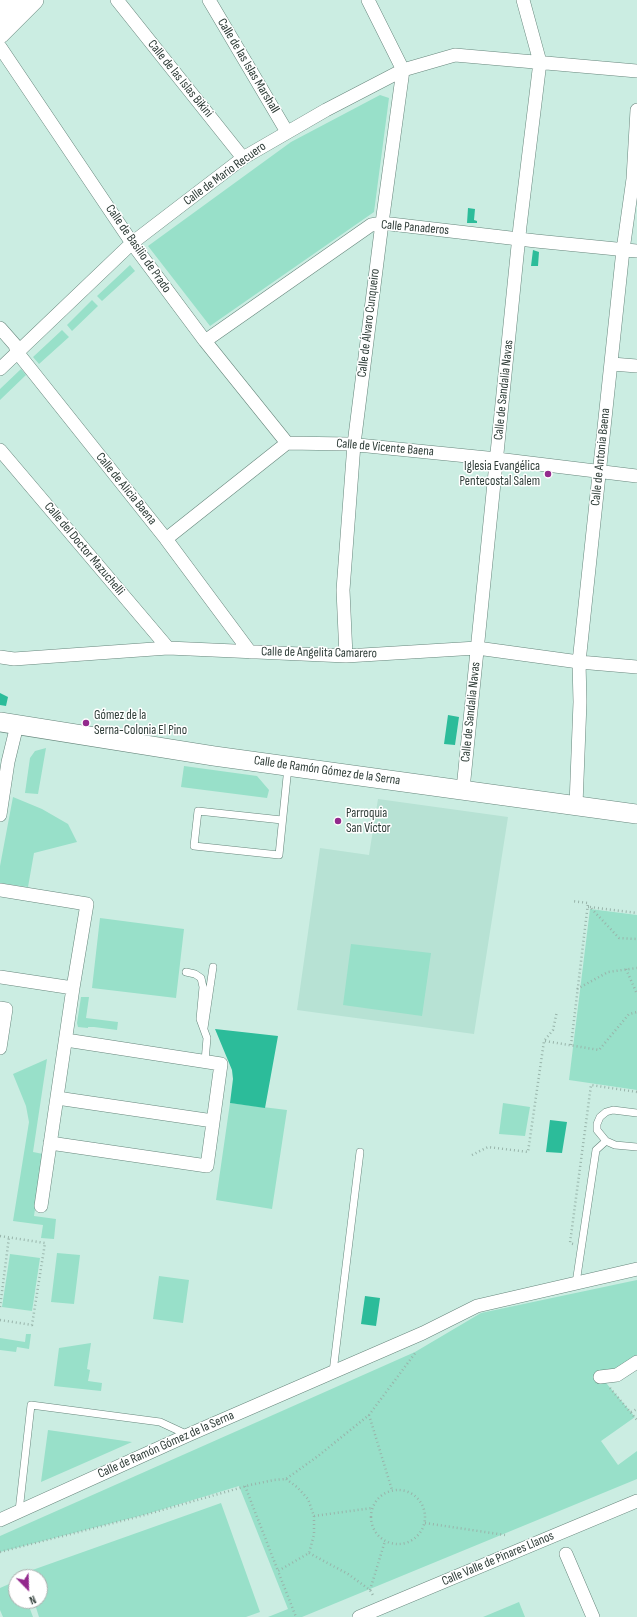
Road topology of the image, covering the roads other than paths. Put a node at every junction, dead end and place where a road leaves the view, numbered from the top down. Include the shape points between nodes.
1 (11, 0) edge
2 (34, 0) edge
3 (117, 0) edge
4 (209, 0) edge
5 (368, 0) edge
6 (523, 0) edge
7 (0, 11) edge
8 (0, 34) edge
9 (0, 47) edge
10 (540, 62) junction
11 (403, 70) junction
12 (637, 71) edge
13 (637, 110) edge
14 (287, 132) junction
15 (243, 158) junction
16 (635, 180) edge
17 (382, 222) junction
18 (519, 239) junction
19 (132, 243) junction
20 (624, 250) junction
21 (637, 252) edge
22 (0, 328) edge
23 (205, 341) junction
24 (17, 352) junction
25 (612, 364) junction
26 (637, 366) edge
27 (0, 369) edge
28 (287, 443) junction
29 (354, 444) junction
30 (0, 450) edge
31 (497, 459) junction
32 (599, 471) junction
33 (637, 476) edge
34 (166, 539) junction
35 (168, 648) junction
36 (477, 648) junction
37 (250, 652) junction
38 (346, 656) junction
39 (0, 657) edge
40 (579, 662) junction
41 (637, 667) edge
42 (9, 724) edge
43 (289, 766) junction
44 (463, 789) junction
45 (576, 805) junction
46 (637, 814) edge
47 (0, 815) edge
48 (282, 820) junction
49 (0, 890) edge
50 (213, 967) dead end
51 (186, 972) dead end
52 (0, 977) edge
53 (73, 988) junction
54 (0, 1008) edge
55 (204, 1030) junction
56 (66, 1040) junction
57 (0, 1048) edge
58 (205, 1061) junction
59 (57, 1098) junction
60 (637, 1113) edge
61 (214, 1121) junction
62 (606, 1142) junction
63 (50, 1144) junction
64 (637, 1147) edge
65 (360, 1152) dead end
66 (41, 1206) dead end
67 (637, 1269) edge
68 (576, 1283) junction
69 (637, 1362) edge
70 (333, 1372) junction
71 (600, 1377) road end
72 (188, 1435) junction
73 (637, 1501) edge
74 (18, 1511) junction
75 (0, 1520) edge
76 (566, 1554) dead end
77 (359, 1617) edge
78 (593, 1617) edge

1 - 7 street
2 - 8 street
3 - 15 street, Calle de las Islas Bikini
4 - 14 street, Calle de las Islas Marshall
5 - 11 street
6 - 10 street
9 - 19 street, Calle de Basilio de Prado
10 - 11 street, Calle de Mario Recuero via 455,55
10 - 12 street, Calle de Mario Recuero
10 - 18 street, Calle de Sandalia Navas
11 - 14 street, Calle de Mario Recuero
11 - 17 street, Calle de Álvaro Cunqueiro
13 - 16 street, Calle de Antonia Baena
14 - 15 street, Calle de Mario Recuero
15 - 19 street, Calle de Mario Recuero
16 - 20 street, Calle de Antonia Baena
17 - 18 street, Calle Panaderos
17 - 23 street, Calle Panaderos via 371,226
17 - 29 street, Calle de Álvaro Cunqueiro
18 - 20 street, Calle Panaderos
18 - 31 street, Calle de Sandalia Navas
19 - 23 street, Calle de Basilio de Prado
19 - 24 street, Calle de Mario Recuero
20 - 21 street, Calle Panaderos
20 - 25 street, Calle de Antonia Baena
22 - 24 street, Calle de Alicia Baena via 15,345
23 - 28 street, Calle de Basilio de Prado
24 - 27 street, Calle de Mario Recuero
24 - 34 street, Calle de Alicia Baena
25 - 26 street
25 - 32 street, Calle de Antonia Baena
28 - 29 street, Calle de Vicente Baena
28 - 34 street
29 - 31 street, Calle de Vicente Baena
29 - 38 street, Calle de Álvaro Cunqueiro via 343,590
30 - 35 street, Calle del Doctor Mazuchelli
31 - 32 street, Calle de Vicente Baena
31 - 36 street, Calle de Sandalia Navas
32 - 33 street, Calle de Vicente Baena
32 - 40 street, Calle de Antonia Baena
34 - 37 street, Calle de Alicia Baena
35 - 37 street, Calle de Angelita Camarero
35 - 39 street, Calle de Angelita Camarero
36 - 38 street, Calle de Angelita Camarero
36 - 40 street, Calle de Angelita Camarero
36 - 44 street, Calle de Sandalia Navas
37 - 38 street, Calle de Angelita Camarero
40 - 41 street, Calle de Angelita Camarero
40 - 45 street, Calle de Antonia Baena
42 - 43 street, Calle de Ramón Gómez de la Serna
42 - 47 street, Calle de Ramón Gómez de la Serna via 8,762
43 - 44 street, Calle de Ramón Gómez de la Serna
43 - 48 lane
44 - 45 street, Calle de Ramón Gómez de la Serna
45 - 46 street, Calle de Ramón Gómez de la Serna
48 - 48 lane via 198,811 194,846 279,855
49 - 53 street via 87,904
50 - 55 lane
51 - 55 lane via 201,978 203,987 200,1020
52 - 53 street
53 - 56 street
54 - 57 street via 6,1009
55 - 58 lane via 207,1038
56 - 58 street
56 - 59 street
58 - 61 street via 221,1064
59 - 61 street
59 - 63 street
60 - 62 lane via 613,1110 600,1117 597,1130
61 - 63 street via 207,1166
62 - 64 lane
62 - 68 lane via 596,1150
63 - 66 street
65 - 70 lane
67 - 68 street, Calle de Ramón Gómez de la Serna
68 - 70 street, Calle de Ramón Gómez de la Serna via 477,1306 423,1333
69 - 71 street via 617,1375
70 - 72 street, Calle de Ramón Gómez de la Serna
72 - 74 street, Calle de Ramón Gómez de la Serna
72 - 74 lane via 160,1422 31,1405
73 - 77 street, Calle Valle de Pinares Llanos
74 - 75 street, Calle de Ramón Gómez de la Serna
76 - 78 street

